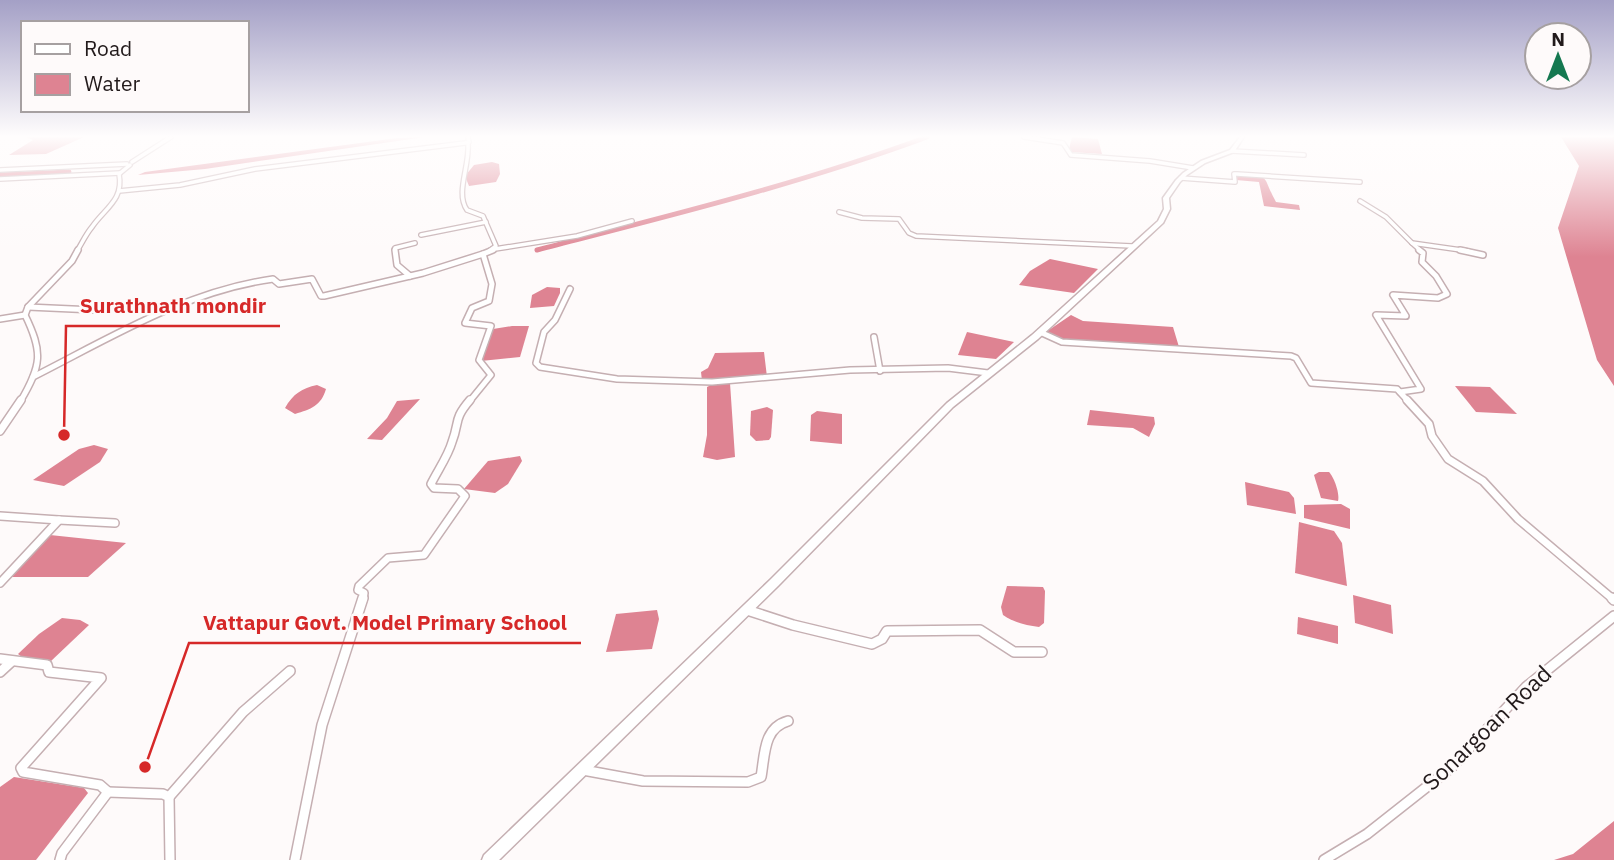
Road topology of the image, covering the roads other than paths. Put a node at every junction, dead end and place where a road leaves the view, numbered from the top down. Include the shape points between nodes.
1 (46, 177) edge
2 (120, 177) edge
3 (210, 177) edge
4 (463, 177) edge
5 (1234, 177) edge
6 (1292, 177) edge
7 (1181, 178) joint
8 (0, 179) edge
9 (12, 179) junction
10 (1360, 181) dead end
11 (0, 186) edge
12 (119, 191) junction
13 (1360, 201) dead end
14 (839, 212) dead end
15 (632, 221) dead end
16 (486, 222) junction
17 (421, 235) dead end
18 (415, 243) dead end
19 (1412, 243) junction
20 (1132, 246) junction
21 (495, 249) junction
22 (483, 254) junction
23 (1483, 254) dead end
24 (410, 275) junction
25 (570, 289) dead end
26 (28, 307) junction
27 (94, 310) dead end
28 (25, 315) junction
29 (0, 319) edge
30 (1040, 332) junction
31 (874, 337) dead end
32 (880, 370) junction
33 (988, 373) junction
34 (33, 377) junction
35 (1400, 392) junction
36 (0, 431) edge
37 (0, 516) edge
38 (59, 520) junction
39 (115, 523) dead end
40 (0, 583) edge
41 (1614, 600) edge
42 (746, 610) junction
43 (1614, 616) edge
44 (1042, 652) dead end
45 (0, 659) edge
46 (12, 661) junction
47 (290, 671) dead end
48 (0, 672) edge
49 (788, 721) dead end
50 (581, 770) junction
51 (108, 792) junction
52 (169, 797) junction
53 (60, 860) edge
54 (170, 860) edge
55 (295, 860) edge
56 (489, 860) edge
57 (1324, 860) edge

1 - 9 street
2 - 12 street
3 - 12 street
4 - 16 street via 463,206
5 - 7 street via 1234,182
6 - 10 street
7 - 20 main road via 1166,198 1161,222
8 - 9 street
9 - 11 street
12 - 26 street via 72,261
13 - 19 street via 1386,217
14 - 20 street via 901,219 916,236
15 - 21 street via 577,236
16 - 17 street
16 - 21 street
18 - 24 street via 395,248 397,265
19 - 23 street
19 - 35 street via 1423,253 1422,261 1447,295 1393,295 1406,316 1376,315 1422,389
20 - 30 main road
21 - 22 street
22 - 24 street
22 - 55 street via 492,284 489,301 472,308 465,323 491,326 479,360 491,375 460,412 453,442 431,484 458,489 465,496 424,555 388,558 359,586 363,601 327,707
24 - 34 street via 324,296 312,279 241,283 151,318
25 - 32 street via 544,332 536,363 540,367 617,379 712,382
26 - 27 street
26 - 28 street
28 - 29 street
28 - 34 street via 38,344
30 - 33 main road
30 - 35 street via 1062,342 1291,356 1311,383
31 - 32 street
32 - 33 street via 948,368
33 - 42 main road via 950,405
34 - 36 street
35 - 41 street via 1429,424 1448,458 1483,481 1518,519
37 - 38 street
38 - 39 street
38 - 40 street
42 - 44 street via 864,643 877,642 887,631 980,630 1014,652
42 - 50 main road
43 - 57 street, Sonargoan Road via 1526,687 1452,767 1367,834
45 - 46 street
46 - 48 street
46 - 51 street via 47,665 49,672 102,678 21,768 100,785
47 - 52 street via 243,712
49 - 50 street via 768,734 761,777 748,782 643,781
50 - 56 main road
51 - 52 street
51 - 53 street
52 - 54 street

